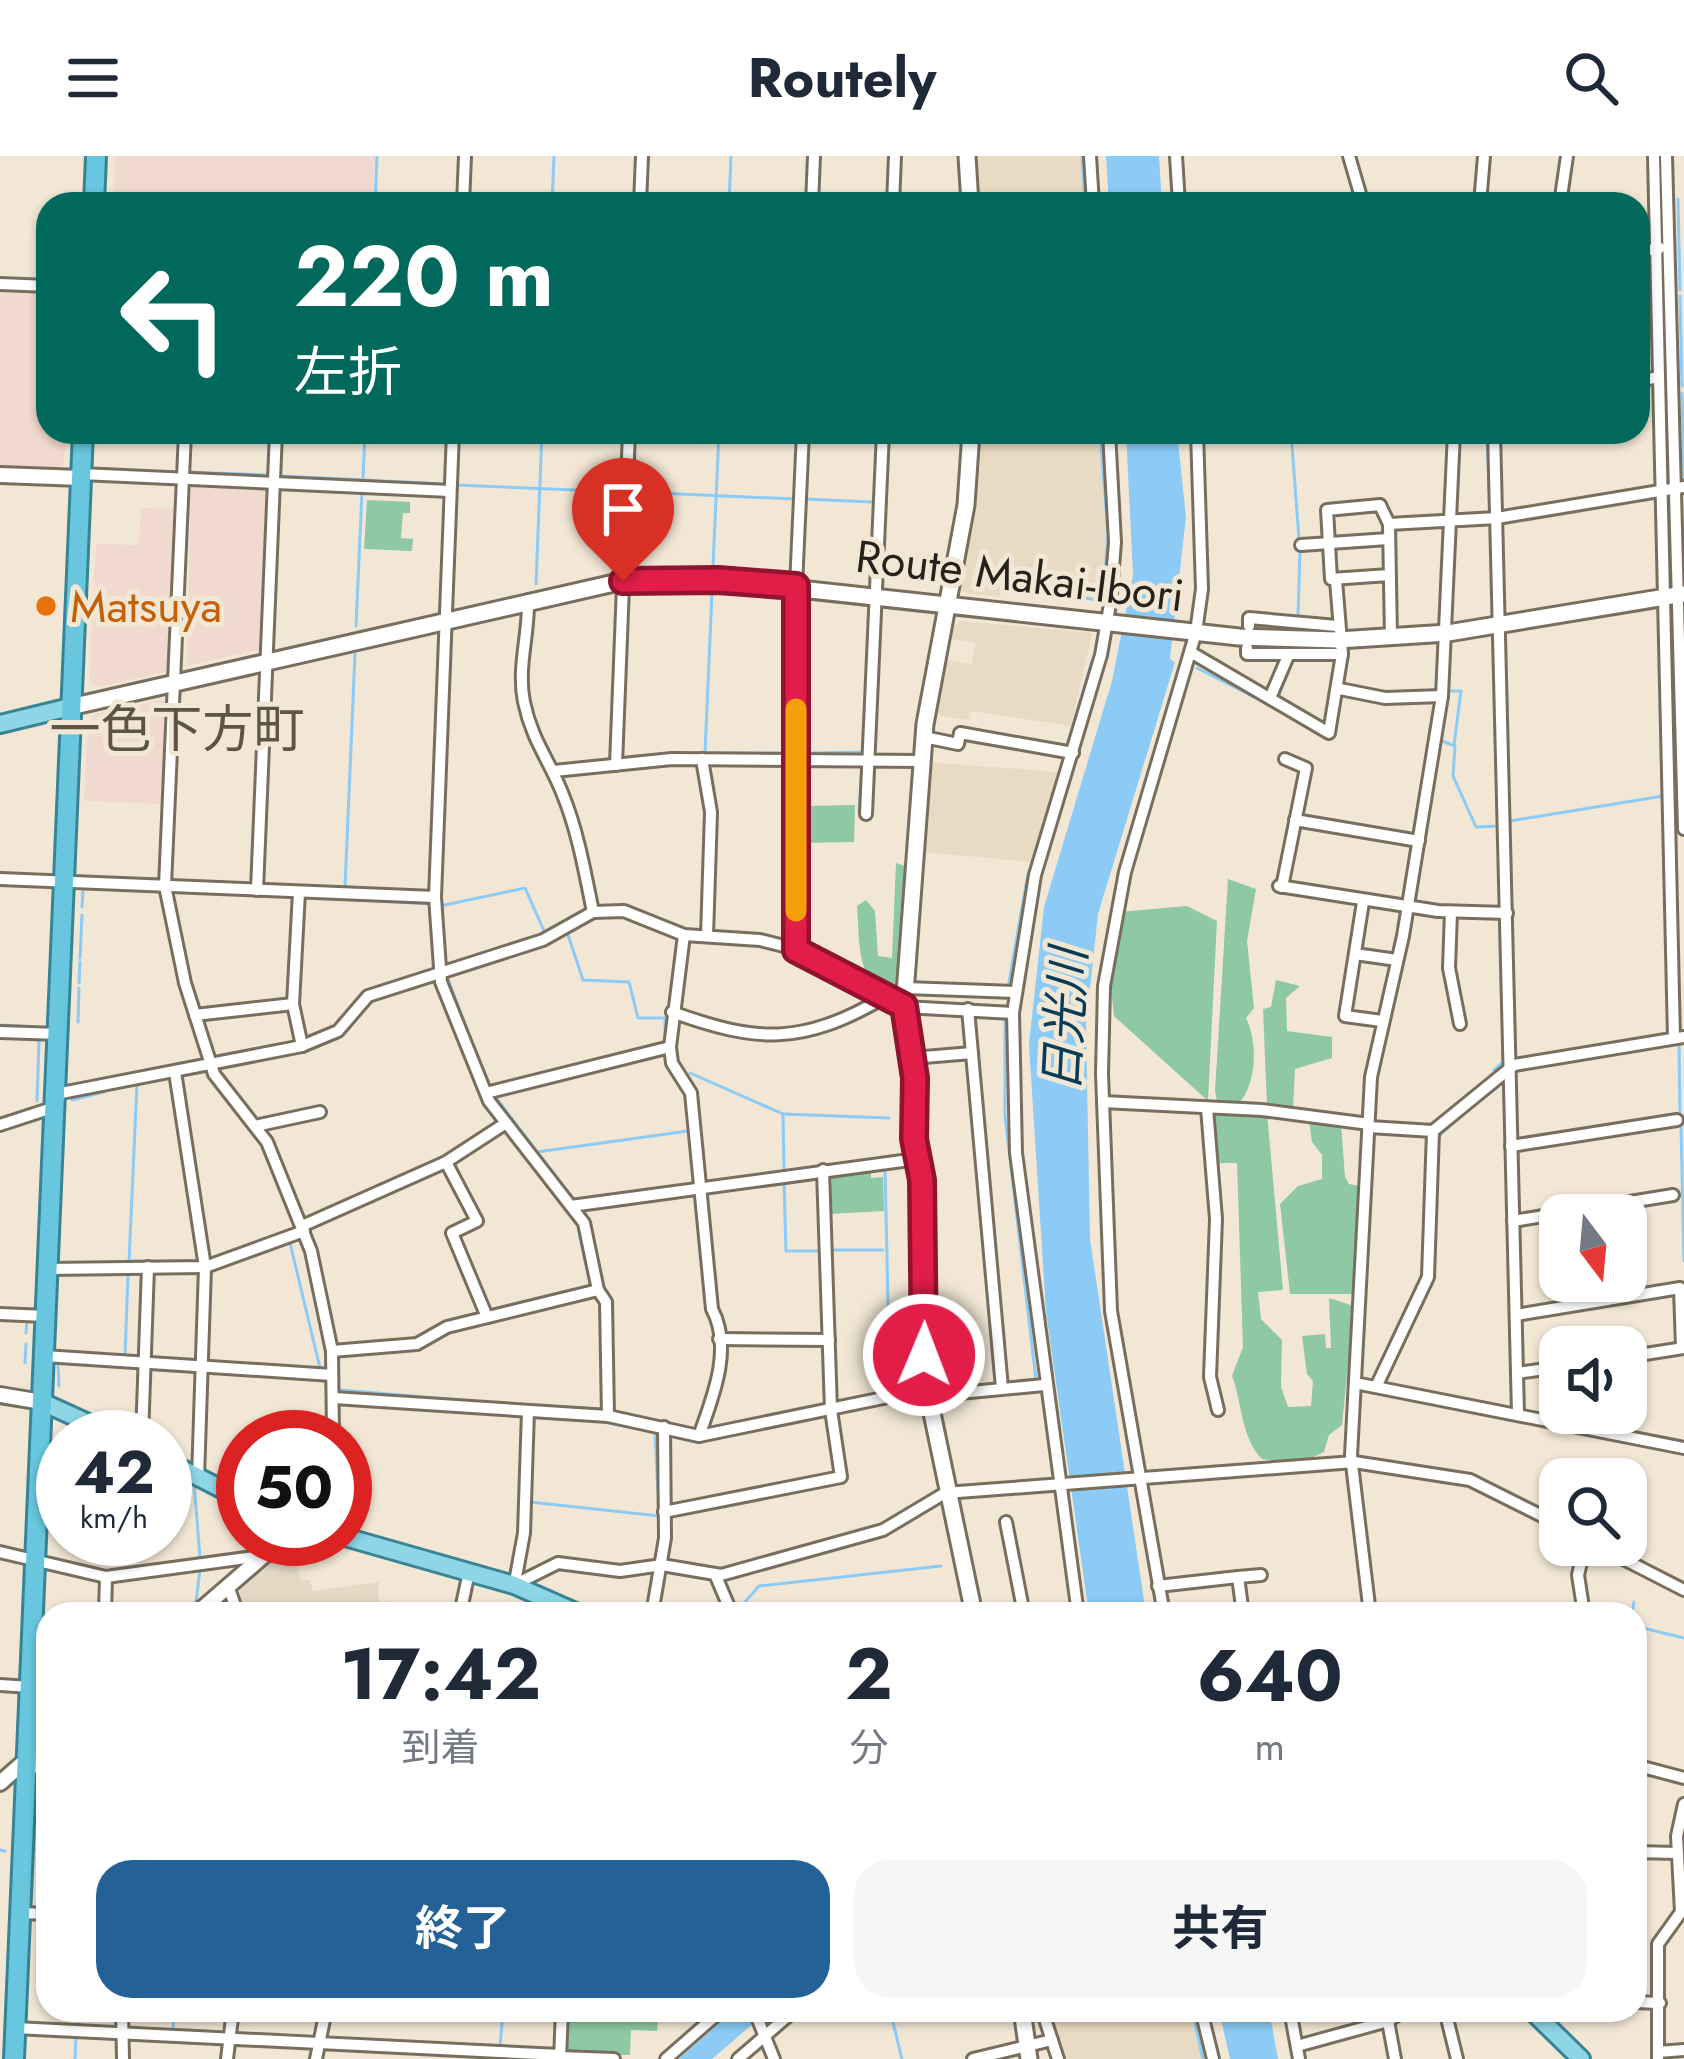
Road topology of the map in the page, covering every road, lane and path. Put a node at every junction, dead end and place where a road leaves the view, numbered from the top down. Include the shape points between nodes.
1 (96, 156) edge
2 (465, 156) edge
3 (642, 156) edge
4 (814, 156) edge
5 (896, 156) edge
6 (967, 156) edge
7 (1090, 156) edge
8 (1176, 156) edge
9 (1349, 156) edge
10 (1484, 156) edge
11 (1567, 156) edge
12 (1654, 156) edge
13 (1666, 156) edge
14 (94, 192) edge
15 (464, 192) edge
16 (640, 192) edge
17 (812, 192) edge
18 (894, 192) edge
19 (969, 192) edge
20 (1092, 192) edge
21 (1178, 192) edge
22 (1360, 192) edge
23 (1481, 192) edge
24 (1562, 192) edge
25 (1662, 247) junction
26 (1650, 250) edge
27 (0, 284) edge
28 (36, 286) edge
29 (1669, 386) edge
30 (82, 444) edge
31 (184, 444) edge
32 (276, 444) edge
33 (452, 444) edge
34 (629, 444) edge
35 (802, 444) edge
36 (882, 444) edge
37 (969, 444) edge
38 (1110, 444) edge
39 (1197, 444) edge
40 (1453, 444) edge
41 (1494, 444) edge
42 (0, 475) edge
43 (81, 476) junction
44 (183, 478) junction
45 (274, 483) junction
46 (1673, 489) edge
47 (450, 491) junction
48 (1496, 518) junction
49 (1450, 522) junction
50 (1388, 524) junction
51 (1388, 539) junction
52 (1328, 543) junction
53 (1300, 545) dead end
54 (1390, 575) junction
55 (1336, 580) junction
56 (623, 581) junction
57 (796, 586) junction
58 (1675, 596) edge
59 (876, 597) junction
60 (528, 600) junction
61 (950, 605) junction
62 (445, 620) junction
63 (1107, 620) junction
64 (1498, 625) junction
65 (1249, 626) dead end
66 (1193, 632) junction
67 (1448, 633) junction
68 (1391, 638) junction
69 (1339, 640) junction
70 (1247, 648) dead end
71 (1192, 653) junction
72 (1288, 656) junction
73 (266, 662) junction
74 (174, 683) junction
75 (1682, 686) edge
76 (1340, 689) junction
77 (1442, 696) junction
78 (1270, 698) junction
79 (70, 707) junction
80 (0, 724) edge
81 (924, 737) junction
82 (1073, 753) junction
83 (702, 759) junction
84 (796, 759) junction
85 (868, 759) junction
86 (1285, 759) dead end
87 (922, 761) junction
88 (616, 765) junction
89 (554, 771) junction
90 (1683, 781) edge
91 (866, 814) dead end
92 (1295, 820) junction
93 (1684, 830) edge
94 (1419, 841) junction
95 (0, 879) edge
96 (67, 882) junction
97 (165, 886) junction
98 (257, 890) junction
99 (299, 892) junction
100 (435, 897) junction
101 (1363, 902) junction
102 (1408, 908) junction
103 (593, 912) junction
104 (1451, 912) junction
105 (1507, 913) junction
106 (684, 935) junction
107 (707, 936) junction
108 (796, 950) junction
109 (1354, 954) junction
110 (1397, 960) junction
111 (440, 972) junction
112 (906, 988) junction
113 (1015, 992) junction
114 (882, 999) junction
115 (293, 1004) junction
116 (904, 1006) junction
117 (968, 1010) junction
118 (672, 1012) junction
119 (1013, 1012) junction
120 (195, 1016) junction
121 (1382, 1021) junction
122 (1460, 1024) dead end
123 (0, 1032) edge
124 (59, 1034) junction
125 (1679, 1038) edge
126 (302, 1046) junction
127 (670, 1047) junction
128 (972, 1054) junction
129 (912, 1058) junction
130 (211, 1065) junction
131 (1509, 1068) junction
132 (175, 1072) junction
133 (486, 1094) junction
134 (56, 1100) junction
135 (1103, 1102) junction
136 (1207, 1108) junction
137 (320, 1112) dead end
138 (1677, 1120) dead end
139 (506, 1123) junction
140 (0, 1125) edge
141 (1369, 1125) junction
142 (255, 1126) junction
143 (1433, 1131) junction
144 (1511, 1146) junction
145 (916, 1159) junction
146 (446, 1162) junction
147 (823, 1170) junction
148 (700, 1186) junction
149 (1673, 1195) dead end
150 (571, 1206) junction
151 (1513, 1221) junction
152 (303, 1228) junction
153 (205, 1267) junction
154 (148, 1268) junction
155 (48, 1269) junction
156 (598, 1289) junction
157 (0, 1315) edge
158 (1516, 1315) junction
159 (46, 1316) junction
160 (487, 1317) junction
161 (719, 1339) junction
162 (829, 1340) junction
163 (1683, 1348) edge
164 (332, 1352) junction
165 (1647, 1354) edge
166 (44, 1356) junction
167 (146, 1362) junction
168 (205, 1366) junction
169 (1539, 1370) edge
170 (1517, 1373) junction
171 (332, 1375) junction
172 (1355, 1383) junction
173 (1044, 1385) junction
174 (1376, 1387) junction
175 (1002, 1388) junction
176 (928, 1393) junction
177 (0, 1395) edge
178 (334, 1398) junction
179 (42, 1402) junction
180 (60, 1410) edge
181 (143, 1410) edge
182 (334, 1410) edge
183 (831, 1410) junction
184 (1218, 1410) dead end
185 (528, 1411) junction
186 (1518, 1414) junction
187 (608, 1416) junction
188 (664, 1427) junction
189 (699, 1436) junction
190 (1684, 1448) edge
191 (1354, 1462) junction
192 (192, 1474) edge
193 (199, 1478) junction
194 (1134, 1479) junction
195 (216, 1486) edge
196 (1058, 1486) junction
197 (945, 1493) junction
198 (664, 1512) junction
199 (1539, 1515) edge
200 (1006, 1522) dead end
201 (372, 1545) edge
202 (0, 1552) edge
203 (35, 1559) junction
204 (216, 1562) edge
205 (662, 1564) junction
206 (250, 1566) edge
207 (1580, 1566) edge
208 (1637, 1566) edge
209 (469, 1572) junction
210 (715, 1574) junction
211 (1261, 1575) dead end
212 (106, 1577) junction
213 (1238, 1577) junction
214 (228, 1586) junction
215 (514, 1586) junction
216 (1158, 1586) junction
217 (1684, 1590) edge
218 (105, 1602) edge
219 (210, 1602) edge
220 (234, 1602) edge
221 (463, 1602) edge
222 (552, 1602) edge
223 (654, 1602) edge
224 (728, 1602) edge
225 (971, 1602) edge
226 (1022, 1602) edge
227 (1076, 1602) edge
228 (1161, 1602) edge
229 (1241, 1602) edge
230 (1369, 1602) edge
231 (1582, 1602) edge
232 (0, 1685) edge
233 (30, 1687) junction
234 (36, 1753) edge
235 (26, 1763) junction
236 (36, 1765) edge
237 (1647, 1768) edge
238 (1684, 1778) edge
239 (0, 1783) edge
240 (1684, 1804) edge
241 (1647, 1852) edge
242 (1677, 1853) junction
243 (20, 1913) junction
244 (36, 1914) edge
245 (1681, 1918) edge
246 (1647, 2002) edge
247 (1660, 2003) junction
248 (121, 2022) edge
249 (232, 2022) edge
250 (324, 2022) edge
251 (561, 2022) edge
252 (708, 2022) edge
253 (761, 2022) edge
254 (776, 2022) edge
255 (1024, 2022) edge
256 (1046, 2022) edge
257 (1204, 2022) edge
258 (1292, 2022) edge
259 (1365, 2022) edge
260 (1384, 2022) edge
261 (1388, 2022) edge
262 (1448, 2022) edge
263 (1543, 2022) edge
264 (1366, 2027) junction
265 (15, 2028) junction
266 (765, 2029) junction
267 (121, 2033) junction
268 (230, 2039) junction
269 (1052, 2040) junction
270 (320, 2043) junction
271 (1684, 2050) edge
272 (374, 2052) edge
273 (1028, 2052) edge
274 (1298, 2052) edge
275 (1658, 2055) edge
276 (560, 2057) edge
277 (14, 2059) edge
278 (123, 2059) edge
279 (227, 2059) edge
280 (316, 2059) edge
281 (614, 2059) edge
282 (666, 2059) edge
283 (738, 2059) edge
284 (774, 2059) edge
285 (973, 2059) edge
286 (1058, 2059) edge
287 (1213, 2059) edge
288 (1395, 2059) edge
289 (1456, 2059) edge
290 (1582, 2059) edge

1 - 14 highway
2 - 15 street
3 - 16 street
4 - 17 street
5 - 18 street
6 - 19 main road
7 - 20 street
8 - 21 street
9 - 22 street
10 - 23 street
11 - 24 street
12 - 25 street
13 - 25 street
25 - 26 street
25 - 29 street
27 - 28 street
29 - 46 street
30 - 43 highway
31 - 44 street
32 - 45 street
33 - 47 street
34 - 56 street
35 - 57 street
36 - 59 street
37 - 61 main road
38 - 63 street via 1115,542
39 - 66 street via 1202,589
40 - 49 street
41 - 48 street
42 - 43 street
43 - 44 street
43 - 79 highway
44 - 45 street
44 - 74 street
45 - 47 street
45 - 73 street
46 - 48 street
46 - 58 street
47 - 62 street
48 - 49 street
48 - 64 street
49 - 50 street
49 - 67 street
50 - 51 street
50 - 52 street via 1380,505 1327,510
51 - 52 street
51 - 54 street
52 - 53 street
52 - 55 street
54 - 55 street
54 - 68 street
55 - 69 street
56 - 57 main road, Route Makai-Ibori
56 - 60 main road, Route Makai-Ibori
56 - 88 street
57 - 59 main road, Route Makai-Ibori
57 - 84 street
58 - 64 main road, Route Makai-Ibori
58 - 75 street
58 - 125 street
59 - 61 main road, Route Makai-Ibori
59 - 85 street
60 - 62 main road, Route Makai-Ibori
60 - 89 street via 520,677 538,753
61 - 63 main road, Route Makai-Ibori
61 - 81 main road
62 - 73 main road, Route Makai-Ibori
62 - 100 street
63 - 66 main road, Route Makai-Ibori
63 - 82 street
64 - 67 main road, Route Makai-Ibori
64 - 105 street
65 - 69 street via 1249,618
66 - 69 main road, Route Makai-Ibori
66 - 71 street
67 - 68 main road, Route Makai-Ibori
67 - 77 street
68 - 69 main road, Route Makai-Ibori
69 - 72 street
69 - 76 street
70 - 72 street
71 - 78 street
71 - 135 street via 1111,937
72 - 78 street
73 - 74 main road, Route Makai-Ibori
73 - 98 street
74 - 79 main road, Route Makai-Ibori
74 - 97 street
75 - 90 street
76 - 77 street
76 - 78 street via 1329,734
77 - 94 street
79 - 80 main road
79 - 96 highway
81 - 82 street via 958,744 960,733
81 - 87 main road
82 - 113 street via 1035,875
83 - 84 street
83 - 88 street
83 - 107 street via 711,812
84 - 85 street
84 - 108 street
85 - 87 street
85 - 91 street
86 - 92 street via 1306,767
87 - 112 main road
88 - 89 street
89 - 103 street
90 - 93 street
92 - 94 street
92 - 101 street via 1281,886
94 - 102 street
95 - 96 street
96 - 97 street
96 - 124 highway
97 - 98 street
97 - 120 street
98 - 99 street
99 - 100 street
99 - 115 street
100 - 111 street
101 - 102 street
101 - 109 street
102 - 104 street
102 - 110 street
103 - 106 street via 624,911
103 - 111 street via 544,940
104 - 105 street
104 - 122 street via 1449,968
105 - 131 street
106 - 107 street
106 - 118 street
107 - 108 street
108 - 114 street
109 - 110 street
109 - 121 street via 1345,1016
110 - 121 street
111 - 126 street via 368,996 338,1031
111 - 133 street
112 - 113 street
112 - 116 main road
113 - 119 street
114 - 116 street
114 - 118 street via 801,1034 735,1035
115 - 120 street
115 - 126 street
116 - 117 street
116 - 129 main road
117 - 119 street
117 - 128 street
118 - 127 street
119 - 173 street via 1016,1153
120 - 130 street
121 - 141 street
123 - 124 street
124 - 134 highway
125 - 131 street
126 - 130 street
127 - 133 street
127 - 148 street via 691,1093
128 - 129 street
128 - 175 street
129 - 145 main road
130 - 132 street
130 - 142 street
131 - 143 street
131 - 144 street
132 - 134 street
132 - 153 street
133 - 139 street
134 - 140 street
134 - 155 highway
135 - 136 street
135 - 194 street via 1111,1311
136 - 141 street
136 - 184 street via 1216,1219 1210,1377
137 - 142 street
138 - 144 street
139 - 146 street
139 - 150 street
141 - 143 street
141 - 172 street
142 - 152 street
143 - 174 street via 1428,1277
144 - 151 street
145 - 147 street
145 - 176 main road
146 - 152 street
146 - 160 street via 477,1221 452,1233
147 - 148 street
147 - 162 street
148 - 150 street
148 - 161 street
149 - 151 street
150 - 156 street via 584,1223
151 - 158 street
152 - 153 street
152 - 164 street
153 - 154 street
153 - 168 street
154 - 155 street
154 - 167 street
155 - 159 highway
156 - 160 street
156 - 187 street via 610,1338
157 - 159 street
158 - 163 street via 1681,1288
158 - 170 street
159 - 166 highway
160 - 164 street via 417,1345
161 - 162 street
161 - 189 street via 717,1387
162 - 183 street
163 - 165 street
164 - 171 street
166 - 167 street
166 - 179 highway
167 - 168 street
167 - 181 street
168 - 171 street
168 - 193 street
169 - 170 street
170 - 186 street
171 - 178 street
172 - 174 street
172 - 191 street
173 - 175 street
173 - 196 street
174 - 186 street
175 - 176 street
176 - 183 street
176 - 197 main road
177 - 179 street
178 - 182 street
178 - 185 street
179 - 180 main road
179 - 203 highway
183 - 189 street
183 - 198 street via 841,1477
185 - 187 street
185 - 215 street
186 - 190 street
187 - 188 street
188 - 189 street
188 - 198 street
191 - 194 street
191 - 199 street via 1470,1480
191 - 230 street
192 - 193 main road
193 - 195 main road
194 - 196 street
194 - 216 street
196 - 197 street
196 - 227 street
197 - 210 street via 883,1530
197 - 225 main road
198 - 205 street
200 - 226 street
201 - 209 main road
202 - 203 street
203 - 212 street
203 - 233 highway
204 - 212 street
205 - 210 street
205 - 215 street via 620,1571 558,1563
205 - 223 street
206 - 214 street
207 - 231 street
208 - 217 street
209 - 215 main road
209 - 221 street
210 - 224 street
211 - 213 street
212 - 218 street
213 - 216 street
213 - 229 street
214 - 219 street
214 - 220 street
215 - 222 main road
216 - 228 street
232 - 233 street
233 - 235 highway
234 - 235 street
235 - 236 street
235 - 239 street
235 - 243 highway
237 - 238 street
240 - 242 street
241 - 242 street
242 - 245 street
243 - 244 street
243 - 265 highway
245 - 247 street via 1658,1944
246 - 247 street
247 - 275 street
248 - 267 street
249 - 268 street
250 - 270 street
251 - 276 street
252 - 282 street
253 - 266 street
254 - 266 street
255 - 273 main road
256 - 269 street
257 - 287 street
258 - 274 street
259 - 264 street
260 - 264 street
261 - 288 street
262 - 289 street
263 - 290 main road
264 - 274 street
265 - 267 street
265 - 277 highway
266 - 283 street
266 - 284 street
267 - 268 street
267 - 278 street
268 - 270 street
268 - 279 street
269 - 273 street
269 - 286 street
270 - 272 street
270 - 280 street
271 - 275 street
272 - 276 street
273 - 285 street
276 - 281 street

